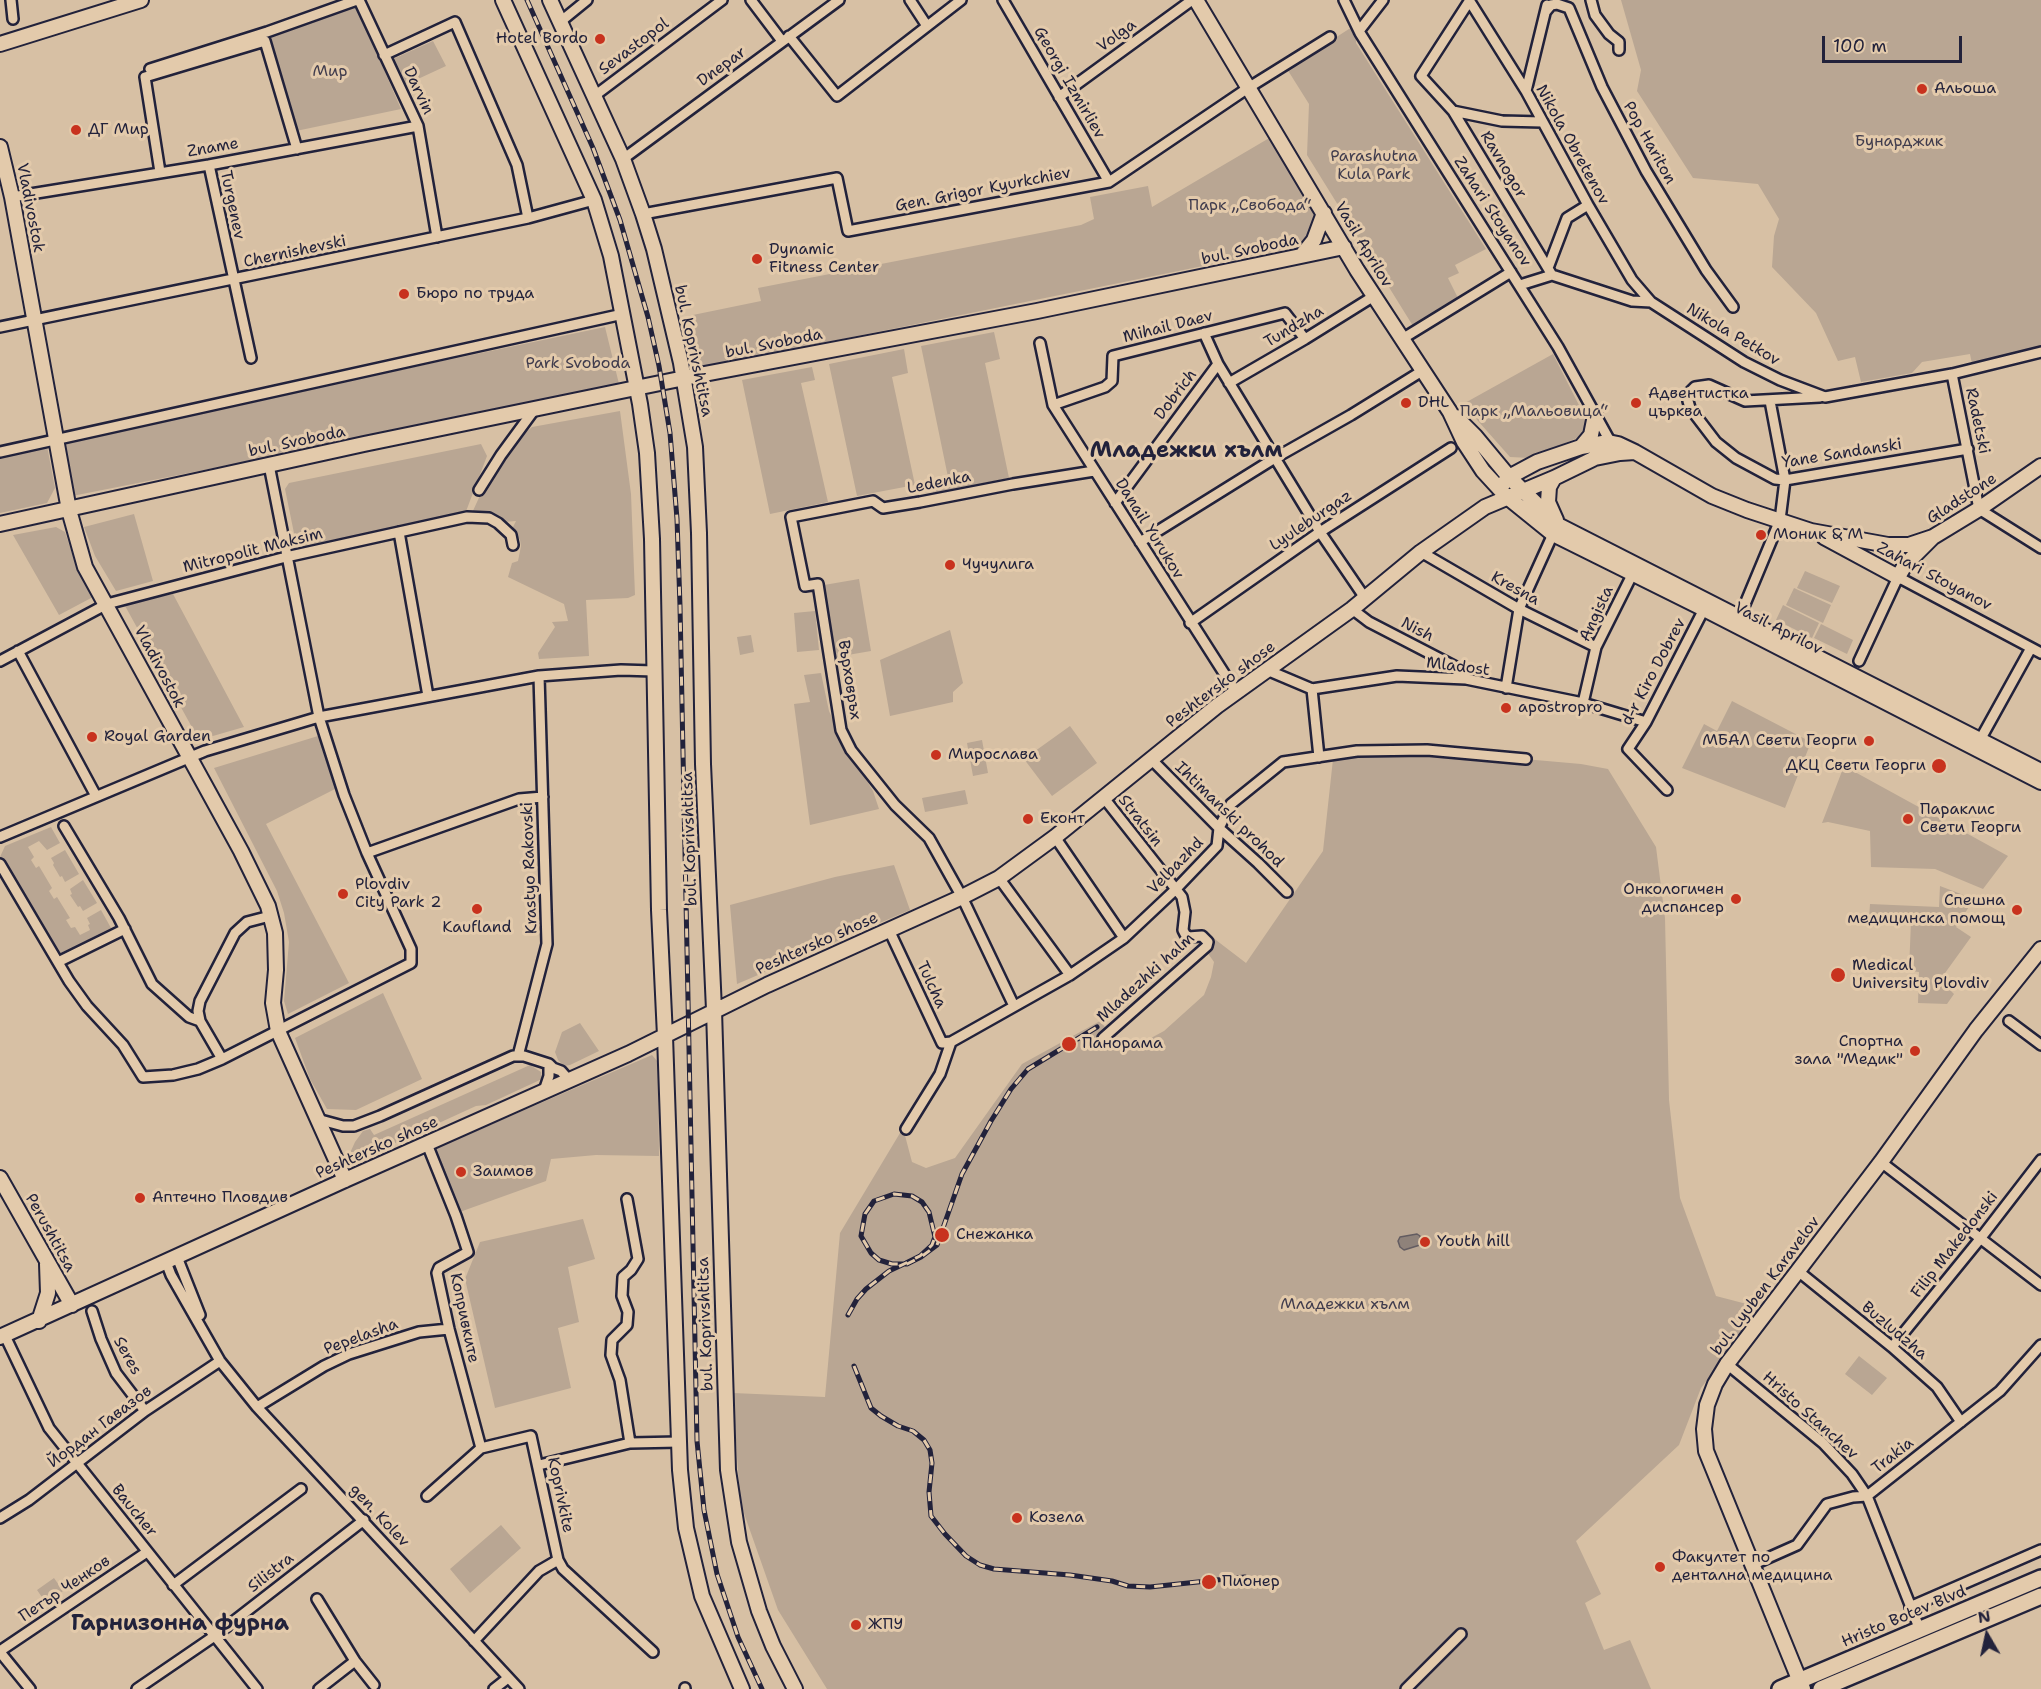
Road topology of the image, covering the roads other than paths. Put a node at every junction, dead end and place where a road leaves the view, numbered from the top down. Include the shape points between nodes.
1 (11, 0) edge
2 (358, 0) edge
3 (503, 0) edge
4 (550, 0) edge
5 (587, 0) edge
6 (722, 0) edge
7 (751, 0) edge
8 (839, 0) edge
9 (910, 0) edge
10 (961, 0) edge
11 (1003, 0) edge
12 (1194, 0) edge
13 (1344, 0) edge
14 (1383, 0) edge
15 (1469, 0) edge
16 (1548, 0) edge
17 (1591, 0) edge
18 (136, 1) edge
19 (1546, 11) junction
20 (13, 19) dead end
21 (560, 22) junction
22 (927, 26) junction
23 (1359, 31) junction
24 (1330, 37) dead end
25 (786, 39) junction
26 (0, 44) edge
27 (1619, 50) dead end
28 (384, 56) junction
29 (150, 69) dead end
30 (1248, 88) junction
31 (1526, 91) junction
32 (593, 97) junction
33 (1059, 97) junction
34 (1454, 111) junction
35 (1542, 122) junction
36 (418, 126) junction
37 (0, 147) edge
38 (297, 149) junction
39 (623, 159) junction
40 (209, 165) junction
41 (160, 172) junction
42 (1109, 182) junction
43 (12, 197) junction
44 (594, 200) junction
45 (1588, 205) junction
46 (1324, 213) junction
47 (644, 214) junction
48 (528, 218) junction
49 (437, 237) junction
50 (1344, 247) junction
51 (1302, 255) junction
52 (1550, 271) junction
53 (1511, 272) junction
54 (233, 280) junction
55 (1520, 285) junction
56 (1374, 296) junction
57 (1651, 302) junction
58 (1733, 307) dead end
59 (623, 314) junction
60 (34, 319) junction
61 (0, 327) edge
62 (1204, 333) junction
63 (1305, 339) junction
64 (1402, 339) junction
65 (1040, 343) dead end
66 (2041, 352) edge
67 (251, 358) dead end
68 (1218, 364) junction
69 (1416, 374) junction
70 (1952, 374) junction
71 (684, 378) junction
72 (1229, 382) junction
73 (638, 389) junction
74 (1826, 397) junction
75 (1770, 401) junction
76 (1053, 405) junction
77 (534, 410) junction
78 (1450, 412) junction
79 (1595, 415) junction
80 (56, 440) junction
81 (1611, 443) junction
82 (1581, 447) junction
83 (1450, 448) dead end
84 (1968, 449) junction
85 (0, 452) edge
86 (1635, 452) junction
87 (1275, 458) junction
88 (269, 465) junction
89 (2041, 466) edge
90 (1094, 471) junction
91 (1509, 477) junction
92 (1554, 478) junction
93 (1785, 480) junction
94 (479, 490) dead end
95 (1522, 491) junction
96 (1503, 492) junction
97 (1115, 502) junction
98 (69, 510) junction
99 (1979, 510) junction
100 (791, 517) joint
101 (1780, 520) junction
102 (0, 524) edge
103 (1556, 529) junction
104 (1811, 531) junction
105 (399, 532) junction
106 (1320, 532) junction
107 (1933, 537) junction
108 (1140, 542) junction
109 (513, 545) dead end
110 (2041, 548) edge
111 (1421, 552) junction
112 (286, 557) junction
113 (1633, 573) junction
114 (1898, 577) junction
115 (1365, 598) junction
116 (107, 604) junction
117 (1352, 609) junction
118 (1519, 609) junction
119 (1704, 609) junction
120 (1740, 616) junction
121 (1190, 623) junction
122 (1596, 647) junction
123 (2031, 648) junction
124 (18, 651) junction
125 (2041, 652) edge
126 (0, 661) edge
127 (1859, 661) dead end
128 (1267, 670) junction
129 (654, 671) junction
130 (539, 676) junction
131 (1466, 679) junction
132 (1506, 688) junction
133 (1312, 689) junction
134 (1236, 692) junction
135 (428, 696) junction
136 (1583, 703) junction
137 (319, 717) junction
138 (1646, 722) junction
139 (1980, 740) junction
140 (1319, 757) junction
141 (188, 758) junction
142 (1151, 759) junction
143 (1526, 759) dead end
144 (2041, 771) edge
145 (2041, 782) edge
146 (1668, 790) dead end
147 (96, 796) junction
148 (543, 797) junction
149 (1104, 798) junction
150 (64, 826) dead end
151 (1219, 828) junction
152 (1, 834) edge
153 (1055, 837) junction
154 (367, 853) junction
155 (0, 864) edge
156 (999, 878) junction
157 (1175, 890) junction
158 (1287, 892) dead end
159 (962, 897) junction
160 (270, 916) junction
161 (125, 929) junction
162 (889, 930) junction
163 (1124, 938) junction
164 (2041, 949) edge
165 (58, 962) junction
166 (1070, 975) junction
167 (1014, 1006) junction
168 (714, 1010) junction
169 (200, 1021) junction
170 (2009, 1021) dead end
171 (278, 1031) junction
172 (665, 1036) junction
173 (1103, 1038) dead end
174 (951, 1042) junction
175 (2041, 1045) edge
176 (518, 1056) junction
177 (222, 1059) junction
178 (549, 1064) junction
179 (569, 1080) junction
180 (544, 1091) junction
181 (318, 1119) junction
182 (906, 1129) dead end
183 (427, 1144) junction
184 (2041, 1160) edge
185 (1881, 1162) junction
186 (0, 1178) edge
187 (345, 1180) junction
188 (627, 1199) dead end
189 (1980, 1239) junction
190 (47, 1259) junction
191 (171, 1260) junction
192 (1798, 1271) junction
193 (2041, 1285) edge
194 (72, 1305) junction
195 (92, 1311) dead end
196 (39, 1321) junction
197 (449, 1329) junction
198 (4, 1339) edge
199 (2041, 1346) edge
200 (1892, 1347) junction
201 (220, 1361) junction
202 (1727, 1364) junction
203 (257, 1407) junction
204 (145, 1411) junction
205 (1961, 1422) junction
206 (679, 1442) junction
207 (630, 1443) junction
208 (481, 1448) junction
209 (76, 1463) junction
210 (539, 1465) junction
211 (301, 1489) dead end
212 (427, 1496) dead end
213 (1867, 1496) junction
214 (0, 1504) edge
215 (3, 1516) edge
216 (364, 1520) junction
217 (2041, 1550) edge
218 (147, 1552) junction
219 (558, 1560) junction
220 (1752, 1565) junction
221 (2041, 1578) edge
222 (173, 1586) junction
223 (2041, 1596) edge
224 (317, 1599) dead end
225 (1910, 1607) junction
226 (1920, 1630) junction
227 (1461, 1634) dead end
228 (216, 1635) junction
229 (474, 1641) junction
230 (0, 1651) edge
231 (653, 1652) dead end
232 (355, 1661) junction
233 (508, 1678) junction
234 (374, 1685) dead end
235 (1802, 1685) edge
236 (742, 1688) edge
237 (30, 1689) edge
238 (137, 1689) edge
239 (257, 1689) edge
240 (319, 1689) edge
241 (494, 1689) edge
242 (519, 1689) edge
243 (795, 1689) edge
244 (1406, 1689) edge
245 (1780, 1689) edge
246 (1821, 1689) edge

1 - 20 street
2 - 28 street, Darvin
2 - 29 street
3 - 44 main road, bul. Koprivshtitsa
4 - 21 main road, bul. Koprivshtitsa
5 - 21 street
6 - 32 street, Sevastopol
7 - 25 street
8 - 25 street, Dnepar
9 - 22 street
10 - 22 street
11 - 33 street, Georgi Izmirliev
12 - 30 main road, Vasil Aprilov
12 - 33 street, Volga
13 - 23 street, Zahari Stoyanov
14 - 23 street
15 - 31 street, Nikola Obretenov
15 - 34 street, Ravnogor via 1421,76
16 - 19 street
17 - 27 street via 1595,15 1619,42
18 - 26 main road
19 - 31 street
19 - 58 street, Pop Hariton via 1557,4 1569,8 1602,87 1646,171
21 - 32 main road, bul. Koprivshtitsa
22 - 25 street via 837,96
23 - 53 street, Zahari Stoyanov
24 - 30 street, Gen. Grigor Kyurkchiev
25 - 39 street, Dnepar
28 - 36 street, Darvin
28 - 48 street via 454,22 517,165
30 - 42 street, Gen. Grigor Kyurkchiev
30 - 46 main road, Vasil Aprilov
31 - 35 street, Nikola Obretenov
32 - 39 main road, bul. Koprivshtitsa
33 - 42 street, Georgi Izmirliev
34 - 35 street via 1502,121
34 - 52 street, Ravnogor
35 - 45 street, Nikola Obretenov
36 - 38 street, Zname
36 - 49 street, Darvin
37 - 43 main road, Vladivostok
38 - 40 street, Zname
38 - 41 street via 265,41 145,77
39 - 47 main road, bul. Koprivshtitsa
40 - 41 street, Zname
40 - 54 street, Turgenev
41 - 43 street, Zname
42 - 47 street, Gen. Grigor Kyurkchiev via 848,231 837,178
43 - 60 main road, Vladivostok
44 - 48 street, Chernishevski
44 - 59 main road, bul. Koprivshtitsa
45 - 52 street via 1567,218
45 - 57 street, Nikola Obretenov via 1632,280
46 - 50 main road, Vasil Aprilov
46 - 51 main road via 1314,240
47 - 71 main road, bul. Koprivshtitsa
48 - 49 street, Chernishevski
49 - 54 street, Chernishevski
50 - 51 main road, bul. Svoboda
50 - 56 main road, Vasil Aprilov
51 - 71 main road, bul. Svoboda
52 - 55 street
52 - 57 street, Nikola Petkov via 1632,301
53 - 55 street, Zahari Stoyanov
53 - 64 street
54 - 60 street, Chernishevski
54 - 67 street, Turgenev
55 - 79 street, Zahari Stoyanov
56 - 63 street, Tundzha
56 - 64 main road, Vasil Aprilov
57 - 74 street, Nikola Petkov via 1744,362
59 - 73 main road, bul. Koprivshtitsa
59 - 80 street
60 - 61 street, Chernishevski
60 - 80 main road, Vladivostok
62 - 63 street, Mihail Daev via 1286,313
62 - 68 street
62 - 76 street, Mihail Daev via 1113,356 1112,381 1105,387
63 - 72 street, Tundzha
64 - 69 main road, Vasil Aprilov
65 - 76 street, Danail Yurukov
66 - 70 street
68 - 72 street
68 - 97 street, Dobrich
69 - 78 main road, Vasil Aprilov
69 - 87 street
70 - 74 street
70 - 84 street, Radetski
71 - 73 main road, bul. Svoboda
71 - 168 main road, bul. Koprivshtitsa via 698,494 703,764
72 - 87 street
73 - 77 main road, bul. Svoboda
73 - 129 main road, bul. Koprivshtitsa via 649,489
74 - 75 street, Yane Sandanski
75 - 93 street
75 - 93 street, Yane Sandanski via 1745,401 1709,385 1695,387 1688,401 1716,442 1774,479
76 - 90 street, Danail Yurukov
77 - 88 main road, bul. Svoboda
77 - 94 street
78 - 91 main road, Vasil Aprilov
78 - 96 main road, Vasil Aprilov via 1477,462
79 - 81 street, Zahari Stoyanov
79 - 82 main road via 1591,435
80 - 85 street
80 - 98 main road, Vladivostok
81 - 82 main road, Zahari Stoyanov
81 - 86 main road, Zahari Stoyanov
82 - 91 main road, Zahari Stoyanov via 1537,462
83 - 106 street, Lyuleburgaz
84 - 93 street, Yane Sandanski
84 - 99 street, Radetski
86 - 92 main road via 1595,458
86 - 101 main road, Zahari Stoyanov via 1712,496
87 - 106 street
87 - 108 street
88 - 98 main road, bul. Svoboda
88 - 112 street
89 - 99 main road, Gladstone
90 - 97 street, Danail Yurukov
90 - 100 street, Ledenka via 883,508 873,501
91 - 95 main road, Vasil Aprilov
91 - 96 main road, Zahari Stoyanov
92 - 95 main road
92 - 103 main road via 1548,502
93 - 101 street
95 - 96 main road
95 - 103 main road, Vasil Aprilov
96 - 103 main road, Vasil Aprilov
96 - 111 main road, Peshtersko shose
97 - 108 street, Danail Yurukov
98 - 102 main road, bul. Svoboda
98 - 116 main road, Vladivostok via 85,567
99 - 107 main road, Gladstone
99 - 110 street
100 - 159 street, Върховръх via 805,586 818,584 841,730 851,750 895,805 929,838
101 - 104 main road, Zahari Stoyanov
101 - 120 street
103 - 113 main road, Vasil Aprilov
103 - 118 street
103 - 120 main road, Vasil Aprilov
104 - 107 main road, Zahari Stoyanov via 1888,545 1909,545
104 - 114 main road, Zahari Stoyanov
105 - 109 street, Mitropolit Maksim via 467,518 489,518 511,535
105 - 112 street, Mitropolit Maksim
105 - 135 street
106 - 115 street
106 - 121 street, Lyuleburgaz
107 - 114 main road, Gladstone
108 - 121 street, Danail Yurukov
111 - 115 main road, Peshtersko shose
111 - 118 street, Kresna
112 - 116 street, Mitropolit Maksim
112 - 137 street
113 - 119 main road, Vasil Aprilov
113 - 122 street, Angista
114 - 123 street, Zahari Stoyanov
114 - 127 street, Gladstone
115 - 117 main road, Peshtersko shose
116 - 124 street, Mitropolit Maksim
116 - 141 main road, Vladivostok
117 - 128 main road, Peshtersko shose
117 - 131 street, Nish via 1369,622 1454,666
118 - 122 street, Kresna
118 - 132 street
119 - 138 street, d-r Kiro Dobrev
119 - 145 main road, Vasil Aprilov
120 - 139 main road, Vasil Aprilov
121 - 134 street, Danail Yurukov
122 - 136 street, Angista
123 - 125 street, Zahari Stoyanov
123 - 139 street
124 - 126 street, Mitropolit Maksim
124 - 147 street
128 - 133 street
128 - 134 main road, Peshtersko shose
129 - 130 street
129 - 172 main road, bul. Koprivshtitsa
130 - 135 street
130 - 148 street, Krastyo Rakovski
131 - 132 street, Mladost
131 - 133 street, Mladost via 1397,676
132 - 136 street, Mladost
133 - 140 street
134 - 142 main road, Peshtersko shose
135 - 137 street
136 - 138 street, Mladost
137 - 141 street
137 - 154 street
138 - 146 street, d-r Kiro Dobrev via 1628,749
139 - 144 main road, Vasil Aprilov
140 - 143 street, Velbazhd via 1357,751 1427,750
140 - 151 street, Velbazhd via 1283,762 1231,804
141 - 147 street
141 - 160 main road, Vladivostok via 241,852
142 - 149 main road, Peshtersko shose
142 - 151 street, Ihtimanski prohod
147 - 152 street
148 - 154 street via 519,799
148 - 176 street, Krastyo Rakovski via 547,944
149 - 153 main road, Peshtersko shose
149 - 157 street, Stratsin
150 - 161 street
151 - 157 street, Velbazhd via 1217,846
151 - 158 street, Ihtimanski prohod
153 - 156 main road, Peshtersko shose
153 - 163 street
154 - 171 street via 411,949 411,963
155 - 165 street
156 - 159 main road, Peshtersko shose
156 - 166 street
157 - 163 street, Velbazhd
157 - 173 street, Mladezhki halm via 1182,897 1185,934 1202,936 1207,946
159 - 162 main road, Peshtersko shose
159 - 167 street
160 - 169 street via 247,922 235,933 200,1000
160 - 171 main road, Vladivostok via 275,933 273,1004
161 - 165 street
161 - 169 street via 156,990 189,1017
162 - 168 main road, Peshtersko shose
162 - 174 street, Tulcha via 942,1043
163 - 166 street, Velbazhd
164 - 185 main road, bul. Lyuben Karavelov via 1976,1030
165 - 177 street via 87,1006 123,1044 143,1077 198,1070
166 - 167 street, Velbazhd
167 - 174 street, Velbazhd
168 - 172 main road, Peshtersko shose
168 - 243 main road, bul. Koprivshtitsa via 730,1493 759,1611
169 - 177 street
170 - 175 street
171 - 177 street
171 - 181 main road, Vladivostok
172 - 179 main road, Peshtersko shose
172 - 206 main road, bul. Koprivshtitsa
174 - 182 street via 940,1074
176 - 178 street
176 - 181 street via 354,1126
178 - 179 street
178 - 180 street
179 - 180 main road, Peshtersko shose
180 - 183 main road, Peshtersko shose
181 - 187 main road, Vladivostok
183 - 187 main road, Peshtersko shose
183 - 197 street, Копривките via 468,1252 439,1268 437,1273
184 - 189 street, Filip Makedonski
185 - 189 street
185 - 192 main road, bul. Lyuben Karavelov
186 - 190 main road, Perushtitsa
187 - 191 main road, Peshtersko shose
188 - 207 street via 638,1259 622,1277 627,1325 612,1340 611,1355 620,1380
189 - 193 street
189 - 200 street, Filip Makedonski
190 - 194 main road, Perushtitsa
190 - 196 main road via 48,1293
191 - 194 main road, Peshtersko shose
191 - 201 street, gen. Kolev via 171,1275
192 - 200 street, Buzludzha
192 - 202 main road, bul. Lyuben Karavelov
194 - 196 main road, Peshtersko shose
195 - 204 street, Seres via 116,1373
196 - 198 main road, Peshtersko shose
197 - 203 street, Pepelasha via 419,1332 350,1354
197 - 208 street, Копривките
198 - 209 street, Baucher via 49,1428
199 - 205 street, Trakia via 2000,1391
200 - 205 street, Buzludzha via 1937,1387
201 - 203 street, gen. Kolev
201 - 204 street, Йордан Гавазов
202 - 213 street, Hristo Stanchev via 1823,1443
202 - 220 main road, bul. Lyuben Karavelov via 1707,1405 1706,1451
203 - 216 street, gen. Kolev
204 - 209 street, Йордан Гавазов
205 - 213 street, Trakia
206 - 207 street
206 - 236 main road, bul. Koprivshtitsa via 686,1528 694,1565 702,1596
207 - 210 street
208 - 210 street via 531,1436
208 - 212 street
209 - 215 street, Йордан Гавазов
209 - 218 street, Baucher
210 - 219 street, Koprivkite
211 - 222 street
213 - 220 street, Trakia via 1827,1504 1797,1545
213 - 225 street, Hristo Stanchev
214 - 215 street
216 - 228 street, Silistra
216 - 229 street, gen. Kolev
217 - 225 street, Hristo Botev Blvd
218 - 222 street, Baucher
218 - 230 street, Петър Ченков
219 - 229 street via 540,1571
219 - 231 street
220 - 235 main road, bul. Lyuben Karavelov
221 - 226 main road, Hristo Botev Blvd
222 - 228 street, Baucher
223 - 246 main road, Hristo Botev Blvd
224 - 232 street
225 - 226 street, Hristo Stanchev
226 - 235 main road, Hristo Botev Blvd
227 - 244 street
228 - 238 street, Silistra
228 - 239 street, Baucher
229 - 233 street, gen. Kolev
230 - 237 street
232 - 234 street
232 - 240 street
233 - 241 street
233 - 242 street, gen. Kolev
235 - 245 main road, Hristo Botev Blvd

